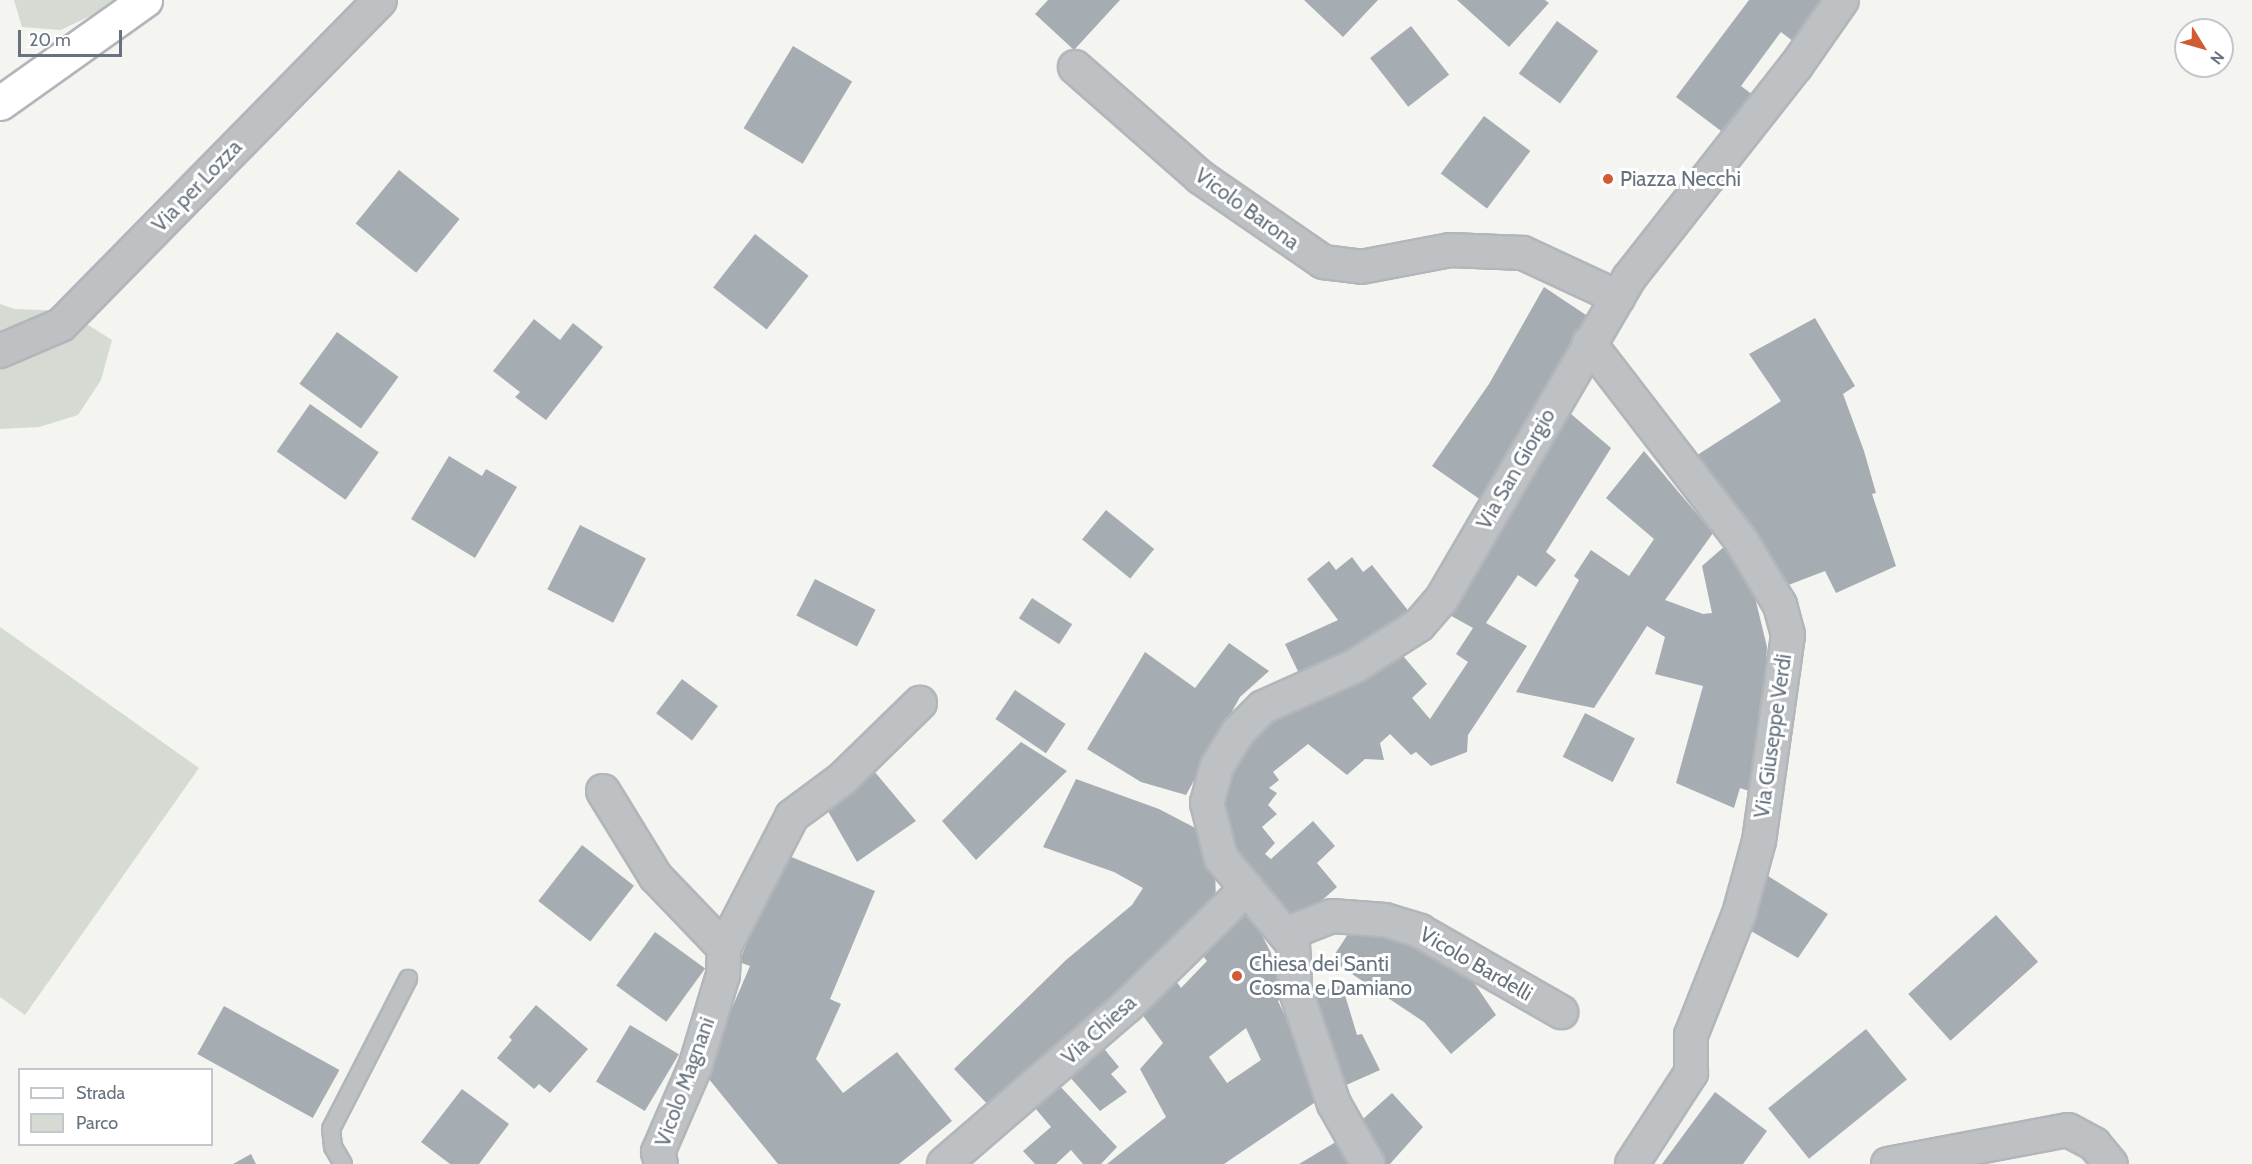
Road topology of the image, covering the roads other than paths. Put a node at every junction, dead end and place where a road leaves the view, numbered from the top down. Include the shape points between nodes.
1 (145, 0) edge
2 (380, 0) edge
3 (1842, 0) edge
4 (1075, 67) dead end
5 (0, 103) edge
6 (1618, 297) junction
7 (1589, 343) junction
8 (0, 351) edge
9 (920, 703) dead end
10 (603, 791) dead end
11 (1247, 888) junction
12 (1286, 934) junction
13 (724, 948) junction
14 (408, 979) dead end
15 (1561, 1012) dead end
16 (343, 1164) edge
17 (661, 1164) edge
18 (944, 1164) edge
19 (1368, 1164) edge
20 (1632, 1164) edge
21 (1888, 1164) edge
22 (2111, 1164) edge

1 - 5 main road
2 - 8 street, Via per Lozza via 60,325
3 - 6 street, Via San Giorgio via 1796,66
4 - 6 street, Vicolo Barona via 1200,177 1323,262 1361,267 1450,250 1523,253
6 - 7 street, Via San Giorgio
7 - 11 street, Via San Giorgio via 1441,600 1419,626 1355,666 1263,707 1238,732 1222,757 1207,803 1221,858
7 - 20 street, Via Giuseppe Verdi via 1742,542 1780,605 1788,635 1759,841 1738,915 1691,1035 1691,1074
9 - 13 street via 842,779 792,816
10 - 13 street via 656,877
11 - 12 street, Via San Giorgio
11 - 18 street, Via Chiesa via 1127,1006
12 - 15 street, Vicolo Bardelli via 1332,916 1385,920 1420,931
12 - 19 street via 1293,944 1295,989 1334,1104
13 - 17 street, Vicolo Magnani via 723,975 695,1067 658,1152
14 - 16 lane via 331,1129 333,1147
21 - 22 street via 2068,1130 2094,1144

